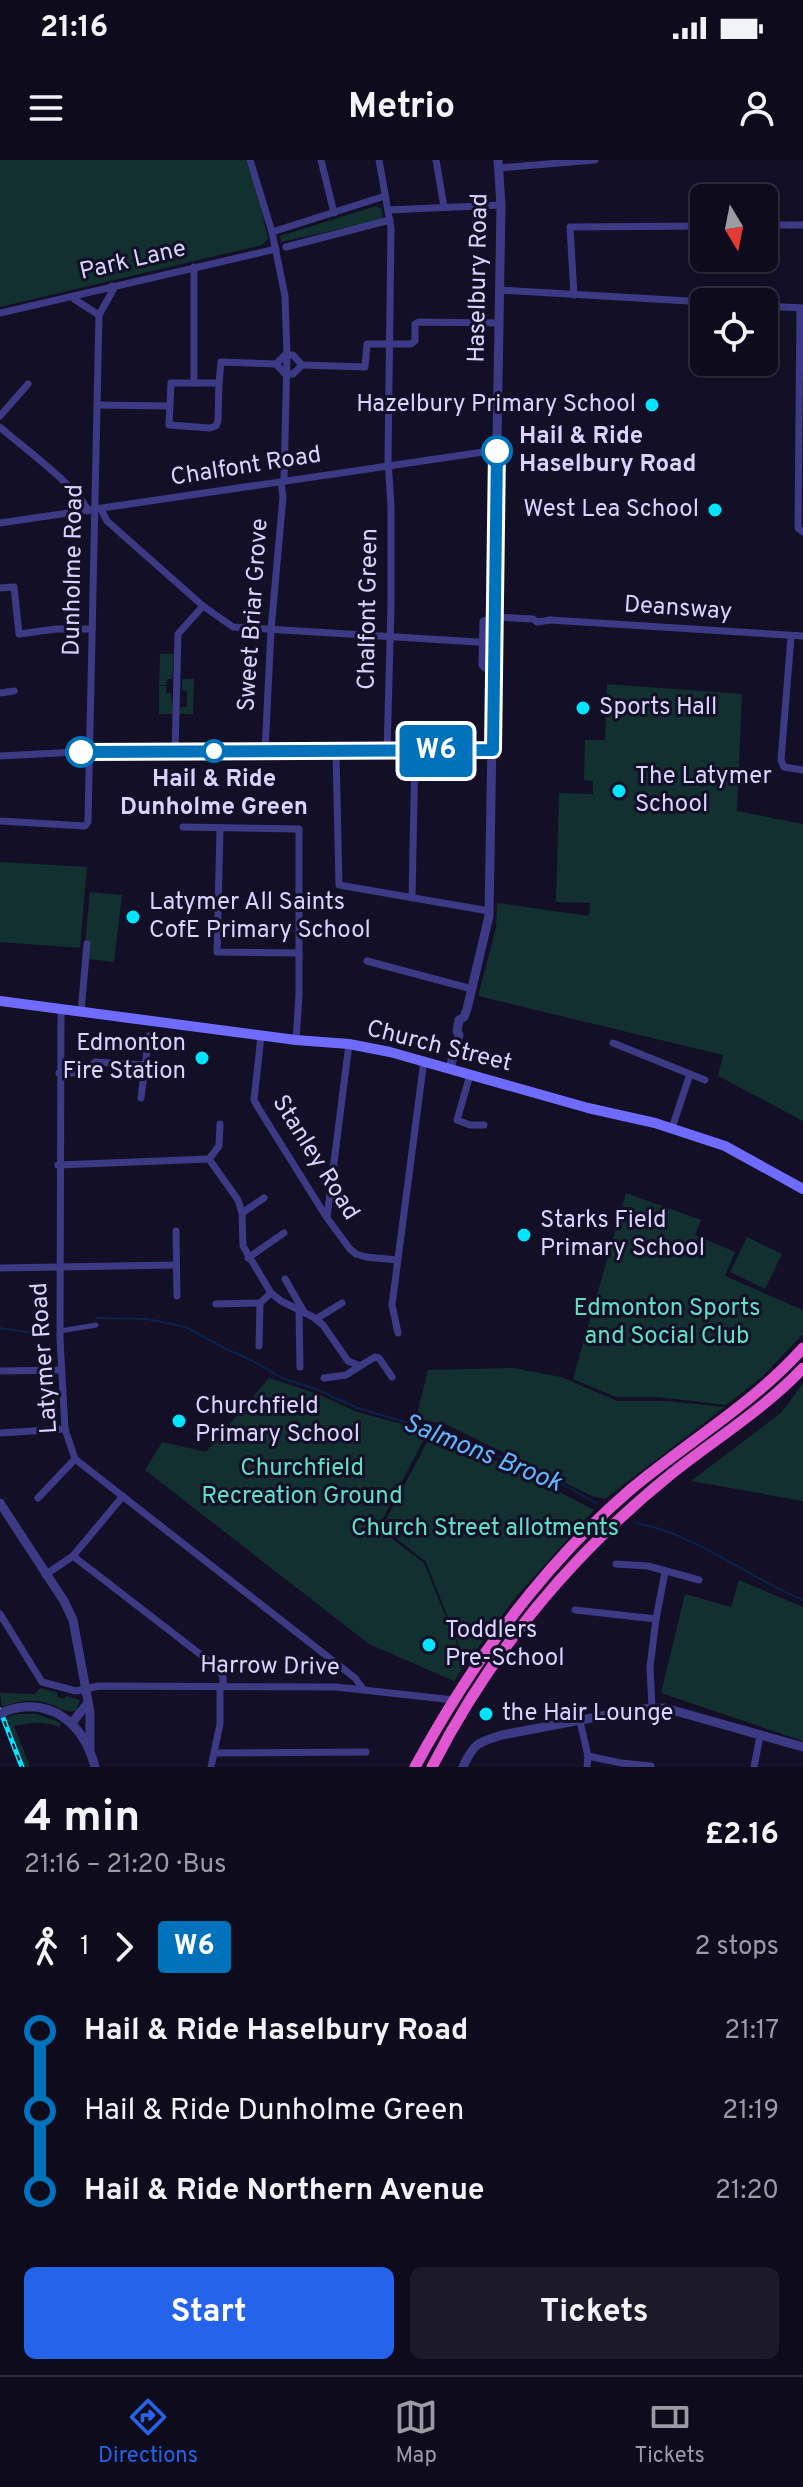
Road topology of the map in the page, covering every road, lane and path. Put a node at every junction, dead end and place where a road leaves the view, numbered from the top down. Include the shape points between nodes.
1 (250, 160) edge
2 (321, 160) edge
3 (379, 160) edge
4 (436, 160) edge
5 (595, 160) edge
6 (499, 164) edge
7 (385, 196) junction
8 (501, 205) junction
9 (444, 207) junction
10 (388, 210) junction
11 (334, 213) junction
12 (390, 220) junction
13 (778, 225) edge
14 (803, 225) edge
15 (690, 226) edge
16 (272, 232) junction
17 (286, 247) dead end
18 (276, 249) junction
19 (194, 267) junction
20 (112, 286) junction
21 (499, 290) junction
22 (574, 295) junction
23 (73, 296) junction
24 (690, 301) edge
25 (778, 307) edge
26 (802, 308) edge
27 (0, 313) edge
28 (99, 315) junction
29 (498, 323) junction
30 (389, 344) junction
31 (287, 355) junction
32 (276, 364) junction
33 (302, 365) junction
34 (287, 375) junction
35 (194, 383) junction
36 (219, 383) junction
37 (28, 384) dead end
38 (801, 390) edge
39 (97, 405) junction
40 (169, 406) junction
41 (0, 416) edge
42 (0, 427) edge
43 (497, 450) junction
44 (801, 462) edge
45 (388, 467) junction
46 (282, 482) junction
47 (801, 496) edge
48 (95, 510) junction
49 (0, 523) edge
50 (801, 530) edge
51 (0, 588) edge
52 (203, 606) junction
53 (495, 617) junction
54 (92, 629) junction
55 (271, 630) junction
56 (803, 636) edge
57 (791, 637) junction
58 (391, 638) junction
59 (483, 643) junction
60 (494, 643) junction
61 (494, 668) junction
62 (14, 691) dead end
63 (0, 693) edge
64 (493, 750) junction
65 (265, 751) junction
66 (415, 751) junction
67 (90, 752) junction
68 (175, 752) junction
69 (336, 752) junction
70 (387, 752) junction
71 (0, 756) edge
72 (803, 770) edge
73 (0, 821) edge
74 (183, 827) dead end
75 (220, 829) junction
76 (412, 898) junction
77 (489, 911) junction
78 (87, 944) dead end
79 (299, 953) junction
80 (367, 961) dead end
81 (472, 989) junction
82 (0, 1001) edge
83 (61, 1010) junction
84 (81, 1012) junction
85 (149, 1036) dead end
86 (261, 1036) junction
87 (296, 1040) junction
88 (613, 1043) dead end
89 (349, 1044) junction
90 (424, 1060) junction
91 (145, 1065) junction
92 (450, 1068) junction
93 (59, 1073) junction
94 (690, 1074) junction
95 (470, 1075) junction
96 (705, 1080) dead end
97 (141, 1098) dead end
98 (220, 1124) dead end
99 (484, 1125) dead end
100 (672, 1128) junction
101 (209, 1159) junction
102 (58, 1165) junction
103 (803, 1189) edge
104 (264, 1198) dead end
105 (242, 1213) junction
106 (327, 1218) junction
107 (176, 1231) dead end
108 (284, 1233) dead end
109 (248, 1258) junction
110 (397, 1260) junction
111 (176, 1265) junction
112 (0, 1268) edge
113 (59, 1268) junction
114 (285, 1279) dead end
115 (271, 1293) junction
116 (177, 1296) dead end
117 (260, 1303) junction
118 (342, 1303) dead end
119 (216, 1304) dead end
120 (302, 1312) junction
121 (316, 1319) junction
122 (95, 1328) dead end
123 (60, 1331) junction
124 (398, 1333) dead end
125 (259, 1346) dead end
126 (803, 1348) edge
127 (360, 1366) junction
128 (300, 1367) dead end
129 (803, 1368) edge
130 (61, 1370) junction
131 (0, 1371) edge
132 (392, 1377) dead end
133 (324, 1378) dead end
134 (65, 1429) junction
135 (0, 1433) edge
136 (75, 1459) junction
137 (123, 1496) junction
138 (38, 1498) dead end
139 (0, 1503) edge
140 (73, 1556) junction
141 (616, 1564) dead end
142 (665, 1572) junction
143 (45, 1575) junction
144 (699, 1580) dead end
145 (575, 1610) dead end
146 (0, 1614) edge
147 (656, 1619) junction
148 (343, 1669) junction
149 (222, 1686) junction
150 (336, 1687) junction
151 (86, 1688) junction
152 (363, 1689) junction
153 (454, 1700) junction
154 (87, 1704) junction
155 (652, 1708) junction
156 (3, 1713) edge
157 (580, 1721) junction
158 (90, 1725) junction
159 (76, 1727) junction
160 (760, 1736) junction
161 (803, 1747) edge
162 (90, 1749) junction
163 (366, 1752) dead end
164 (215, 1753) junction
165 (588, 1756) junction
166 (621, 1765) edge
167 (651, 1766) edge
168 (95, 1767) edge
169 (211, 1767) edge
170 (415, 1767) edge
171 (429, 1767) edge
172 (463, 1767) edge
173 (587, 1767) edge
174 (754, 1767) edge

1 - 16 street, Sweet Briar Grove
2 - 11 street
3 - 7 street
4 - 9 street
5 - 6 street
6 - 8 street, Haselbury Road
7 - 10 street
7 - 11 street
8 - 9 street
8 - 21 street, Haselbury Road
9 - 10 street
10 - 12 street
11 - 16 street
12 - 17 street
12 - 30 street, Chalfont Green
13 - 14 street
15 - 22 street via 570,227
16 - 18 street, Sweet Briar Grove
18 - 19 street, Park Lane
18 - 31 street, Sweet Briar Grove via 285,296
19 - 20 street, Park Lane
19 - 35 street
20 - 23 street, Park Lane
20 - 28 street, Dunholme Road
21 - 22 street
21 - 29 street, Haselbury Road
22 - 24 street
23 - 27 street, Park Lane
23 - 28 street
25 - 26 street
26 - 38 street
28 - 39 street, Dunholme Road
29 - 30 street via 419,322 414,343
29 - 43 street, Haselbury Road
30 - 33 street via 367,344 365,367
30 - 45 street, Chalfont Green
31 - 32 street
31 - 33 street
31 - 34 street, Sweet Briar Grove
32 - 34 street
32 - 36 street via 221,362
33 - 34 street
34 - 46 street, Sweet Briar Grove
35 - 36 street
35 - 40 street via 171,383
36 - 40 street via 218,421 213,427 172,426
37 - 41 street
38 - 44 street
39 - 40 street
39 - 48 street, Dunholme Road
42 - 48 street
43 - 45 street, Chalfont Road
43 - 53 street, Haselbury Road
44 - 47 street
45 - 46 street, Chalfont Road
45 - 58 street, Chalfont Green
46 - 48 street, Chalfont Road
46 - 55 street, Sweet Briar Grove
47 - 50 street
48 - 49 street, Chalfont Road
48 - 52 street
48 - 54 street, Dunholme Road
51 - 54 street via 14,587 19,634
52 - 55 street via 233,627
52 - 68 street via 178,634
53 - 57 street, Deansway
53 - 59 street via 484,619
53 - 60 street, Haselbury Road
54 - 67 street, Dunholme Road
55 - 58 street
55 - 65 street, Sweet Briar Grove
56 - 57 street, Deansway
57 - 72 street via 781,760 784,767
58 - 59 street
58 - 70 street, Chalfont Green
59 - 60 street
59 - 61 street via 483,667
60 - 61 street, Haselbury Road
61 - 64 street, Haselbury Road
62 - 63 street
64 - 66 street
64 - 77 street, Haselbury Road
65 - 68 street
65 - 69 street
66 - 70 street
66 - 76 street
67 - 68 street
67 - 71 street
67 - 73 street, Dunholme Road via 88,825
69 - 70 street
69 - 76 street via 339,885
74 - 75 street
75 - 79 street via 299,829
75 - 79 street via 217,952
76 - 77 street
77 - 81 street, Haselbury Road
78 - 84 street
79 - 87 street
80 - 81 street
81 - 92 street, Haselbury Road via 459,1020
82 - 83 main road, Church Street
83 - 84 main road, Church Street
83 - 93 street, Latymer Road
84 - 86 main road, Church Street
85 - 91 street
86 - 87 main road, Church Street
86 - 106 street, Stanley Road via 254,1100
87 - 89 main road, Church Street
88 - 94 street
89 - 90 main road, Church Street
89 - 106 street
90 - 92 main road, Church Street
90 - 110 street
91 - 93 street via 95,1062 83,1073
91 - 97 street
92 - 95 main road, Church Street
93 - 102 street, Latymer Road
94 - 96 street
94 - 100 street
95 - 99 street via 457,1120
95 - 100 main road, Church Street
98 - 101 street via 219,1146
100 - 103 main road, Church Street via 725,1146
101 - 102 street
101 - 105 street
102 - 113 street, Latymer Road
104 - 105 street
105 - 109 street
106 - 110 street, Stanley Road via 356,1254
107 - 111 street
108 - 109 street
109 - 115 street
110 - 124 street via 392,1305
111 - 113 street
111 - 116 street
112 - 113 street
113 - 123 street, Latymer Road
114 - 120 street
115 - 117 street
115 - 120 street
117 - 119 street
117 - 125 street
118 - 121 street
120 - 121 street
120 - 128 street
121 - 127 street via 348,1361
122 - 123 street
123 - 130 street, Latymer Road
126 - 153 highway via 586,1532 513,1614
127 - 132 street via 379,1358
127 - 133 street via 346,1375
129 - 171 highway via 759,1409 639,1501 577,1561 499,1657
130 - 131 street
130 - 134 street, Latymer Road
134 - 135 street
134 - 136 street, Latymer Road
136 - 137 street, Latymer Road
136 - 138 street
137 - 140 street
137 - 148 street, Latymer Road
139 - 143 street
140 - 143 street
140 - 149 street via 218,1668
141 - 142 street
142 - 144 street
142 - 147 street
143 - 151 street via 73,1620
145 - 147 street
146 - 151 street, Harrow Drive via 42,1682 76,1691
147 - 155 street
148 - 150 street
148 - 152 street, Latymer Road
149 - 150 street, Harrow Drive
149 - 151 street, Harrow Drive
149 - 164 street
150 - 152 street, Harrow Drive
151 - 154 street
152 - 153 street, Harrow Drive
153 - 170 highway
154 - 158 street
154 - 159 street
155 - 157 street
155 - 160 street via 685,1712
156 - 159 street via 39,1708 59,1713
157 - 165 street
157 - 172 street via 482,1740
158 - 159 street
158 - 162 street
159 - 162 street
160 - 161 street
160 - 174 street
162 - 168 street
163 - 164 street
164 - 169 street
165 - 166 street
165 - 173 street
166 - 167 street

